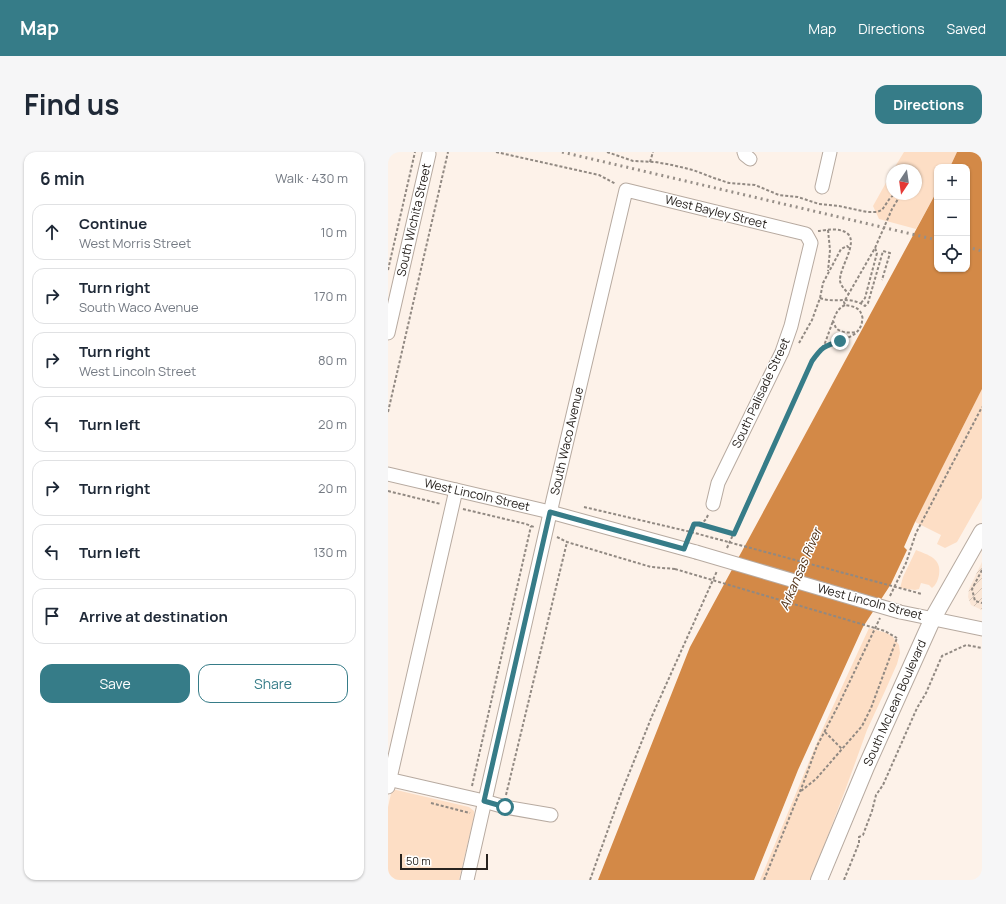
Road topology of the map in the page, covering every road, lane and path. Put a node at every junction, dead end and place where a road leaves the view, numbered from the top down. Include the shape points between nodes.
1 (415, 152) edge
2 (448, 152) edge
3 (496, 152) edge
4 (607, 152) edge
5 (653, 152) edge
6 (830, 152) edge
7 (429, 154) dead end
8 (616, 154) edge
9 (650, 162) junction
10 (822, 187) dead end
11 (626, 190) junction
12 (889, 200) edge
13 (897, 200) edge
14 (828, 230) junction
15 (806, 234) junction
16 (875, 248) junction
17 (850, 249) junction
18 (388, 270) edge
19 (828, 273) junction
20 (882, 280) dead end
21 (849, 294) junction
22 (820, 298) junction
23 (845, 300) junction
24 (861, 303) junction
25 (845, 305) junction
26 (833, 321) junction
27 (857, 332) junction
28 (388, 333) edge
29 (797, 347) dead end
30 (820, 350) junction
31 (982, 407) edge
32 (388, 412) edge
33 (388, 474) edge
34 (456, 490) junction
35 (388, 491) edge
36 (713, 504) joint
37 (452, 506) junction
38 (550, 512) junction
39 (699, 524) junction
40 (531, 526) junction
41 (546, 532) junction
42 (691, 532) junction
43 (982, 532) edge
44 (734, 534) junction
45 (727, 548) dead end
46 (690, 551) junction
47 (718, 569) dead end
48 (982, 570) edge
49 (922, 594) dead end
50 (889, 598) dead end
51 (982, 602) edge
52 (882, 613) dead end
53 (933, 618) junction
54 (982, 629) edge
55 (982, 648) edge
56 (825, 732) junction
57 (842, 749) junction
58 (389, 782) edge
59 (472, 787) dead end
60 (800, 792) junction
61 (484, 801) junction
62 (551, 815) dead end
63 (467, 880) edge
64 (590, 880) edge
65 (764, 880) edge
66 (819, 880) edge
67 (844, 880) edge

1 - 18 path
2 - 32 path
3 - 11 path via 599,175
4 - 8 path
5 - 9 path
6 - 10 street
7 - 28 street, South Wichita Street
8 - 9 path via 634,161
9 - 12 path via 693,170 729,183 755,185 779,195 867,212 882,210
11 - 15 street, West Bayley Street
11 - 38 street, South Waco Avenue
13 - 16 path
14 - 15 path
14 - 17 path via 846,233 850,237
14 - 19 path
15 - 36 street, South Palisade Street via 811,243 791,326 782,352 718,483
16 - 21 path
16 - 24 path via 877,253 865,298
17 - 19 path via 847,246 842,249
17 - 21 path via 840,274 840,282
19 - 22 path
20 - 24 path via 890,253 883,251 868,303 865,306
21 - 23 path
22 - 23 path
22 - 29 path via 812,320
23 - 24 path
23 - 25 path
25 - 26 path via 836,312
25 - 27 path via 860,310 863,316
26 - 27 path via 836,328 842,331
26 - 30 path
27 - 30 path
30 - 44 path via 812,361
31 - 50 path via 916,533 906,563
33 - 34 street, West Lincoln Street
34 - 37 street
34 - 38 street, West Lincoln Street
35 - 37 path
36 - 39 path via 706,521
37 - 40 path
37 - 58 street
38 - 41 street, South Waco Avenue
38 - 46 street, West Lincoln Street
39 - 42 path via 694,524
39 - 44 path
40 - 41 path
40 - 59 path
41 - 57 path, bridge via 567,542 651,567 676,569 885,631 898,638 872,708 862,726
41 - 61 street, South Waco Avenue
42 - 46 path
42 - 49 path, bridge
43 - 53 main road, South McLean Boulevard
44 - 45 path
46 - 53 street, West Lincoln Street, bridge via 900,612
47 - 64 path via 649,723
48 - 51 path via 972,589 975,601
52 - 56 path
53 - 54 street, West Lincoln Street
53 - 66 main road, South McLean Boulevard
55 - 67 path via 966,645 942,656 883,785 876,795
56 - 57 path
56 - 60 path
57 - 60 path via 816,779
58 - 61 street
60 - 65 path
61 - 62 street
61 - 63 street, South Waco Avenue

